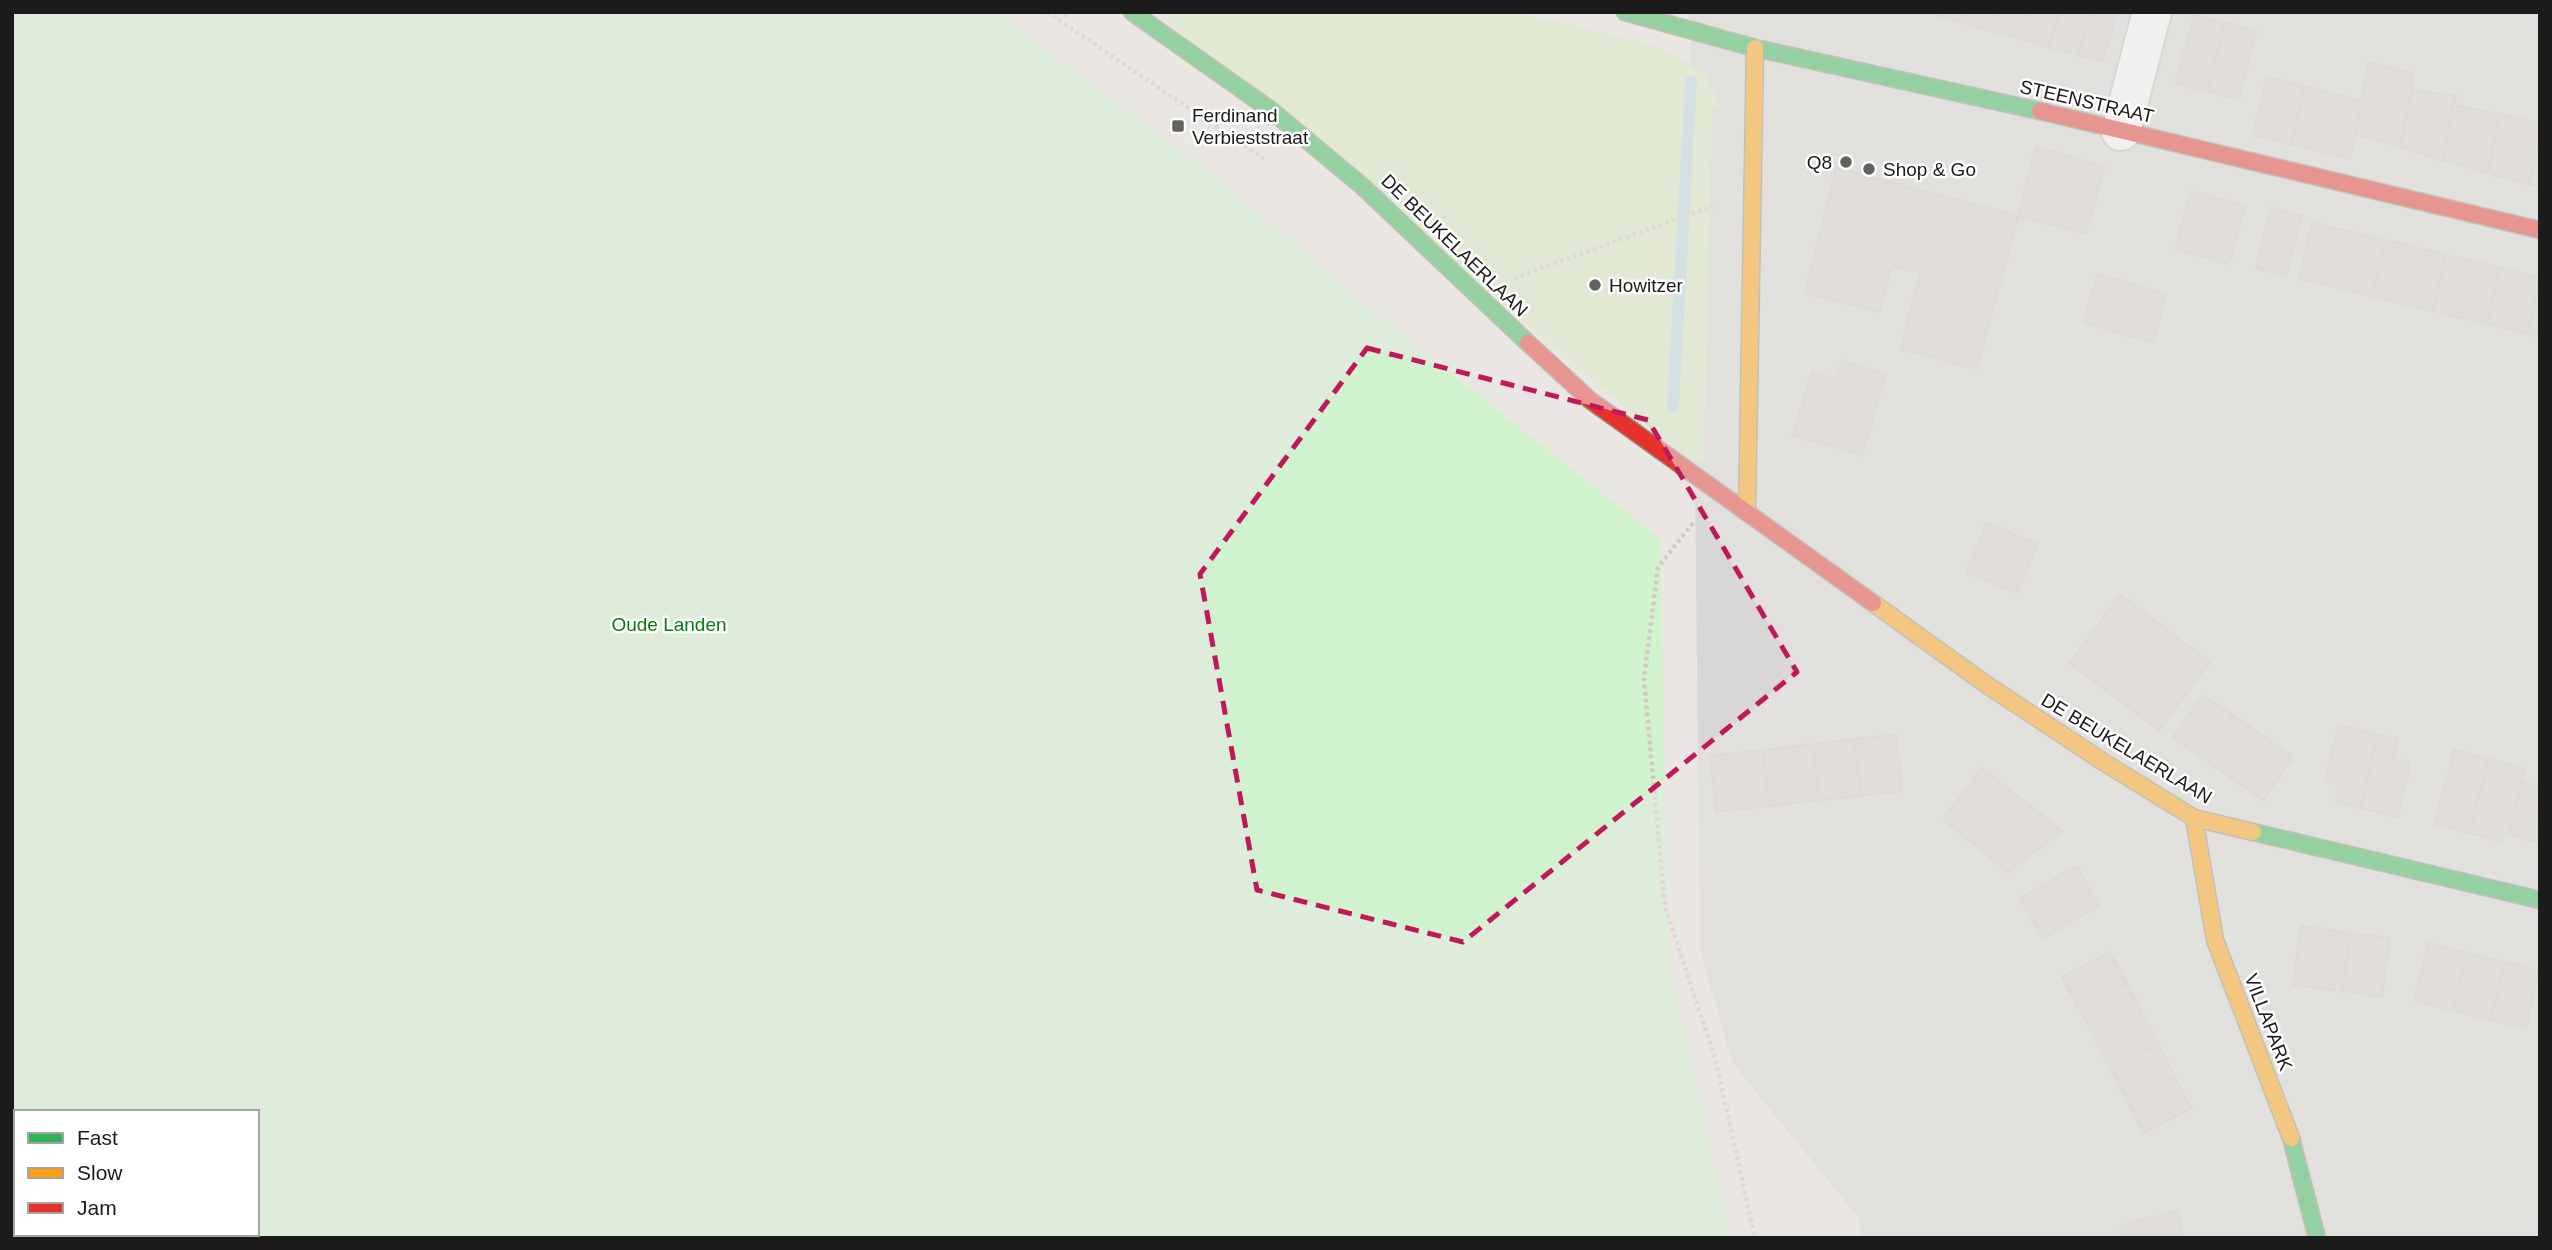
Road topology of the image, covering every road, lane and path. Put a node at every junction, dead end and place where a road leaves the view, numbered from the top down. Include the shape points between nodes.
1 (1070, 12) edge
2 (1132, 12) edge
3 (1625, 12) edge
4 (2152, 12) edge
5 (1058, 21) dead end
6 (1755, 48) junction
7 (2121, 131) junction
8 (1705, 209) dead end
9 (2540, 230) edge
10 (1478, 297) junction
11 (1747, 511) junction
12 (1695, 521) dead end
13 (2194, 818) junction
14 (2540, 901) edge
15 (1755, 1238) edge
16 (2317, 1238) edge

1 - 5 path
2 - 10 main road, DE BEUKELAERLAAN via 1272,111 1362,186
3 - 6 main road, STEENSTRAAT
4 - 7 street
6 - 7 main road, STEENSTRAAT
6 - 11 main road
7 - 9 main road, STEENSTRAAT
8 - 10 path via 1498,284
10 - 11 main road, DE BEUKELAERLAAN via 1590,400
11 - 13 main road, DE BEUKELAERLAAN via 1987,685
12 - 15 path via 1658,567 1644,680 1665,906 1716,1062
13 - 14 main road, DE BEUKELAERLAAN
13 - 16 main road, VILLAPARK via 2215,940 2293,1143

